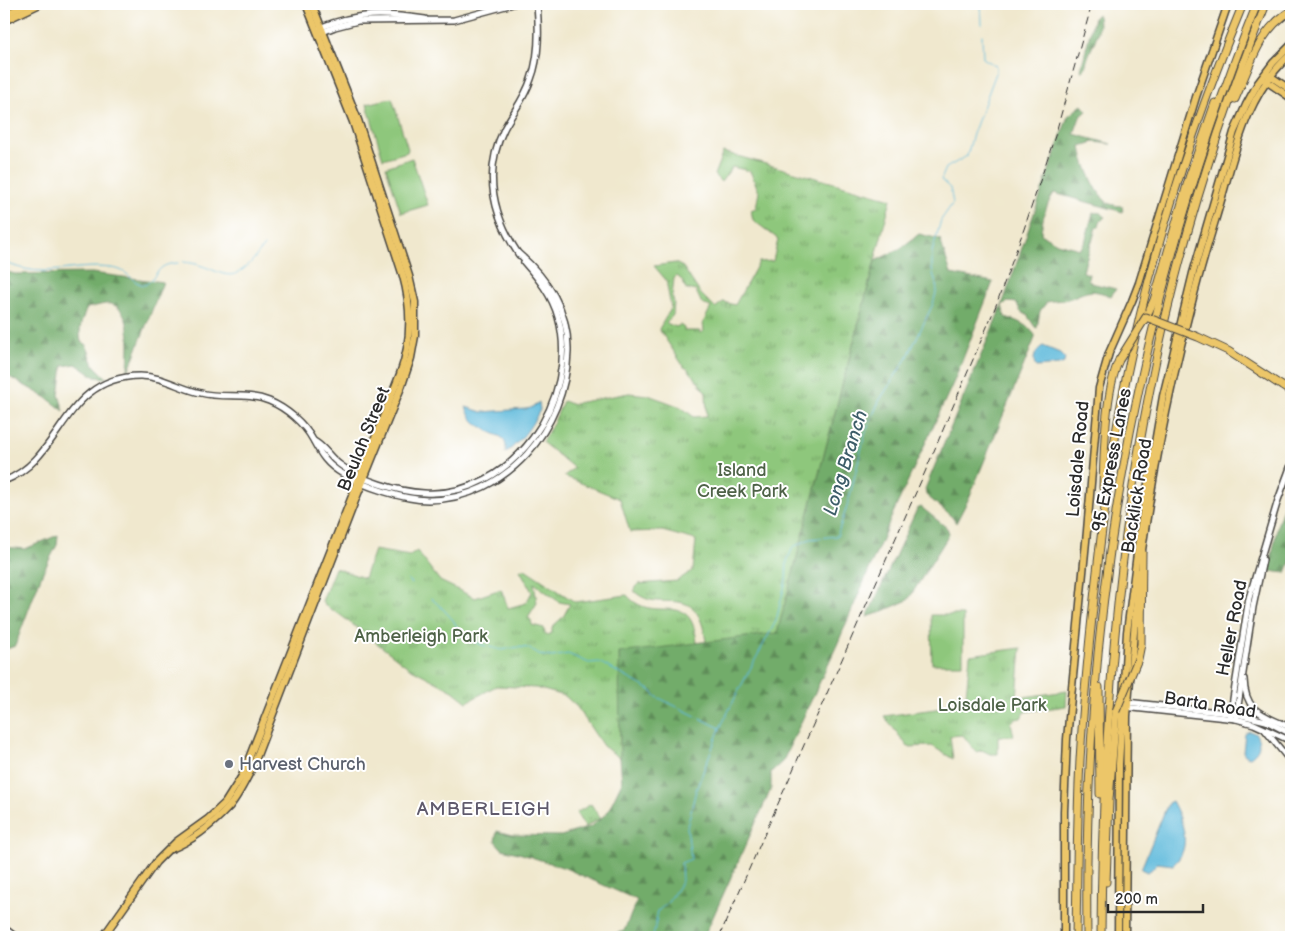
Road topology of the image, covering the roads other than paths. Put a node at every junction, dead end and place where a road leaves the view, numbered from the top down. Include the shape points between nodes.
1 (27, 4) edge
2 (40, 4) edge
3 (306, 4) edge
4 (312, 4) edge
5 (513, 4) edge
6 (537, 4) edge
7 (1228, 4) edge
8 (1241, 4) edge
9 (1257, 4) edge
10 (1266, 4) edge
11 (1291, 11) edge
12 (4, 15) edge
13 (4, 21) edge
14 (320, 30) junction
15 (1291, 45) edge
16 (1240, 47) junction
17 (1291, 54) edge
18 (1266, 77) junction
19 (1291, 90) edge
20 (1291, 98) edge
21 (1218, 134) junction
22 (1146, 317) junction
23 (1291, 392) edge
24 (1291, 465) edge
25 (362, 479) junction
26 (4, 480) edge
27 (1104, 513) junction
28 (1265, 544) junction
29 (1142, 552) junction
30 (1102, 615) junction
31 (1245, 661) junction
32 (1123, 706) junction
33 (1233, 716) junction
34 (1259, 720) junction
35 (1274, 720) junction
36 (1263, 727) junction
37 (1291, 728) edge
38 (1291, 734) edge
39 (1291, 741) edge
40 (1291, 762) edge
41 (1103, 814) junction
42 (4, 928) edge
43 (16, 937) edge
44 (103, 937) edge
45 (1064, 937) edge
46 (1076, 937) edge
47 (1086, 937) edge
48 (1101, 937) edge
49 (1105, 937) edge
50 (1118, 937) edge
51 (1125, 937) edge

1 - 12 main road
2 - 13 main road
3 - 14 main road, Beulah Street
4 - 14 main road, Beulah Street
5 - 14 street via 461,18 358,21
6 - 25 street via 534,73 526,94 503,132 493,168 493,187 503,230 545,288 558,316 562,361 550,410 527,446 508,464 480,482 455,491 432,494 415,493
7 - 45 main road, Loisdale Road via 1139,283 1109,353 1099,388 1067,739
8 - 27 highway via 1164,227 1121,403
9 - 16 highway, 95 Express Lanes
10 - 21 highway
11 - 21 highway via 1274,24 1262,40
14 - 25 main road, Beulah Street via 370,164 407,290 408,346
15 - 18 main road
16 - 22 highway via 1201,142 1154,300
16 - 30 highway, 95 Express Lanes via 1202,157 1166,280 1129,442
17 - 18 main road
18 - 19 main road
18 - 20 main road
18 - 29 main road, Backlick Road via 1238,141 1199,273 1169,397
18 - 32 main road, Backlick Road via 1243,111 1228,153 1163,396 1131,591
21 - 41 highway via 1169,304 1141,436 1114,640
22 - 23 highway, bridge via 1228,351
22 - 27 highway, bridge via 1119,360 1112,378 1106,429
24 - 28 street, Heller Road
25 - 26 street via 336,463 295,418 269,401 248,396 203,394 159,378 130,377 111,381 85,396 34,462
25 - 44 main road, Beulah Street via 243,786 229,807 198,834 156,862
27 - 46 highway via 1082,725
28 - 31 street, Heller Road
28 - 33 street, Heller Road via 1249,598
29 - 32 main road, Backlick Road
29 - 32 highway, bridge via 1140,644
30 - 41 highway via 1099,777
30 - 47 highway, 95 Express Lanes via 1089,781
31 - 33 street, Heller Road
31 - 35 street via 1244,686 1249,701 1257,712
32 - 33 street, Barta Road
32 - 49 highway via 1109,800
32 - 50 main road, Backlick Road via 1119,764
32 - 51 main road, Backlick Road
33 - 34 street, Barta Road
33 - 36 street, Barta Road
34 - 35 street
34 - 38 street, Barta Road
35 - 37 street
36 - 39 street, Barta Road
36 - 40 street
41 - 48 highway
42 - 43 street

